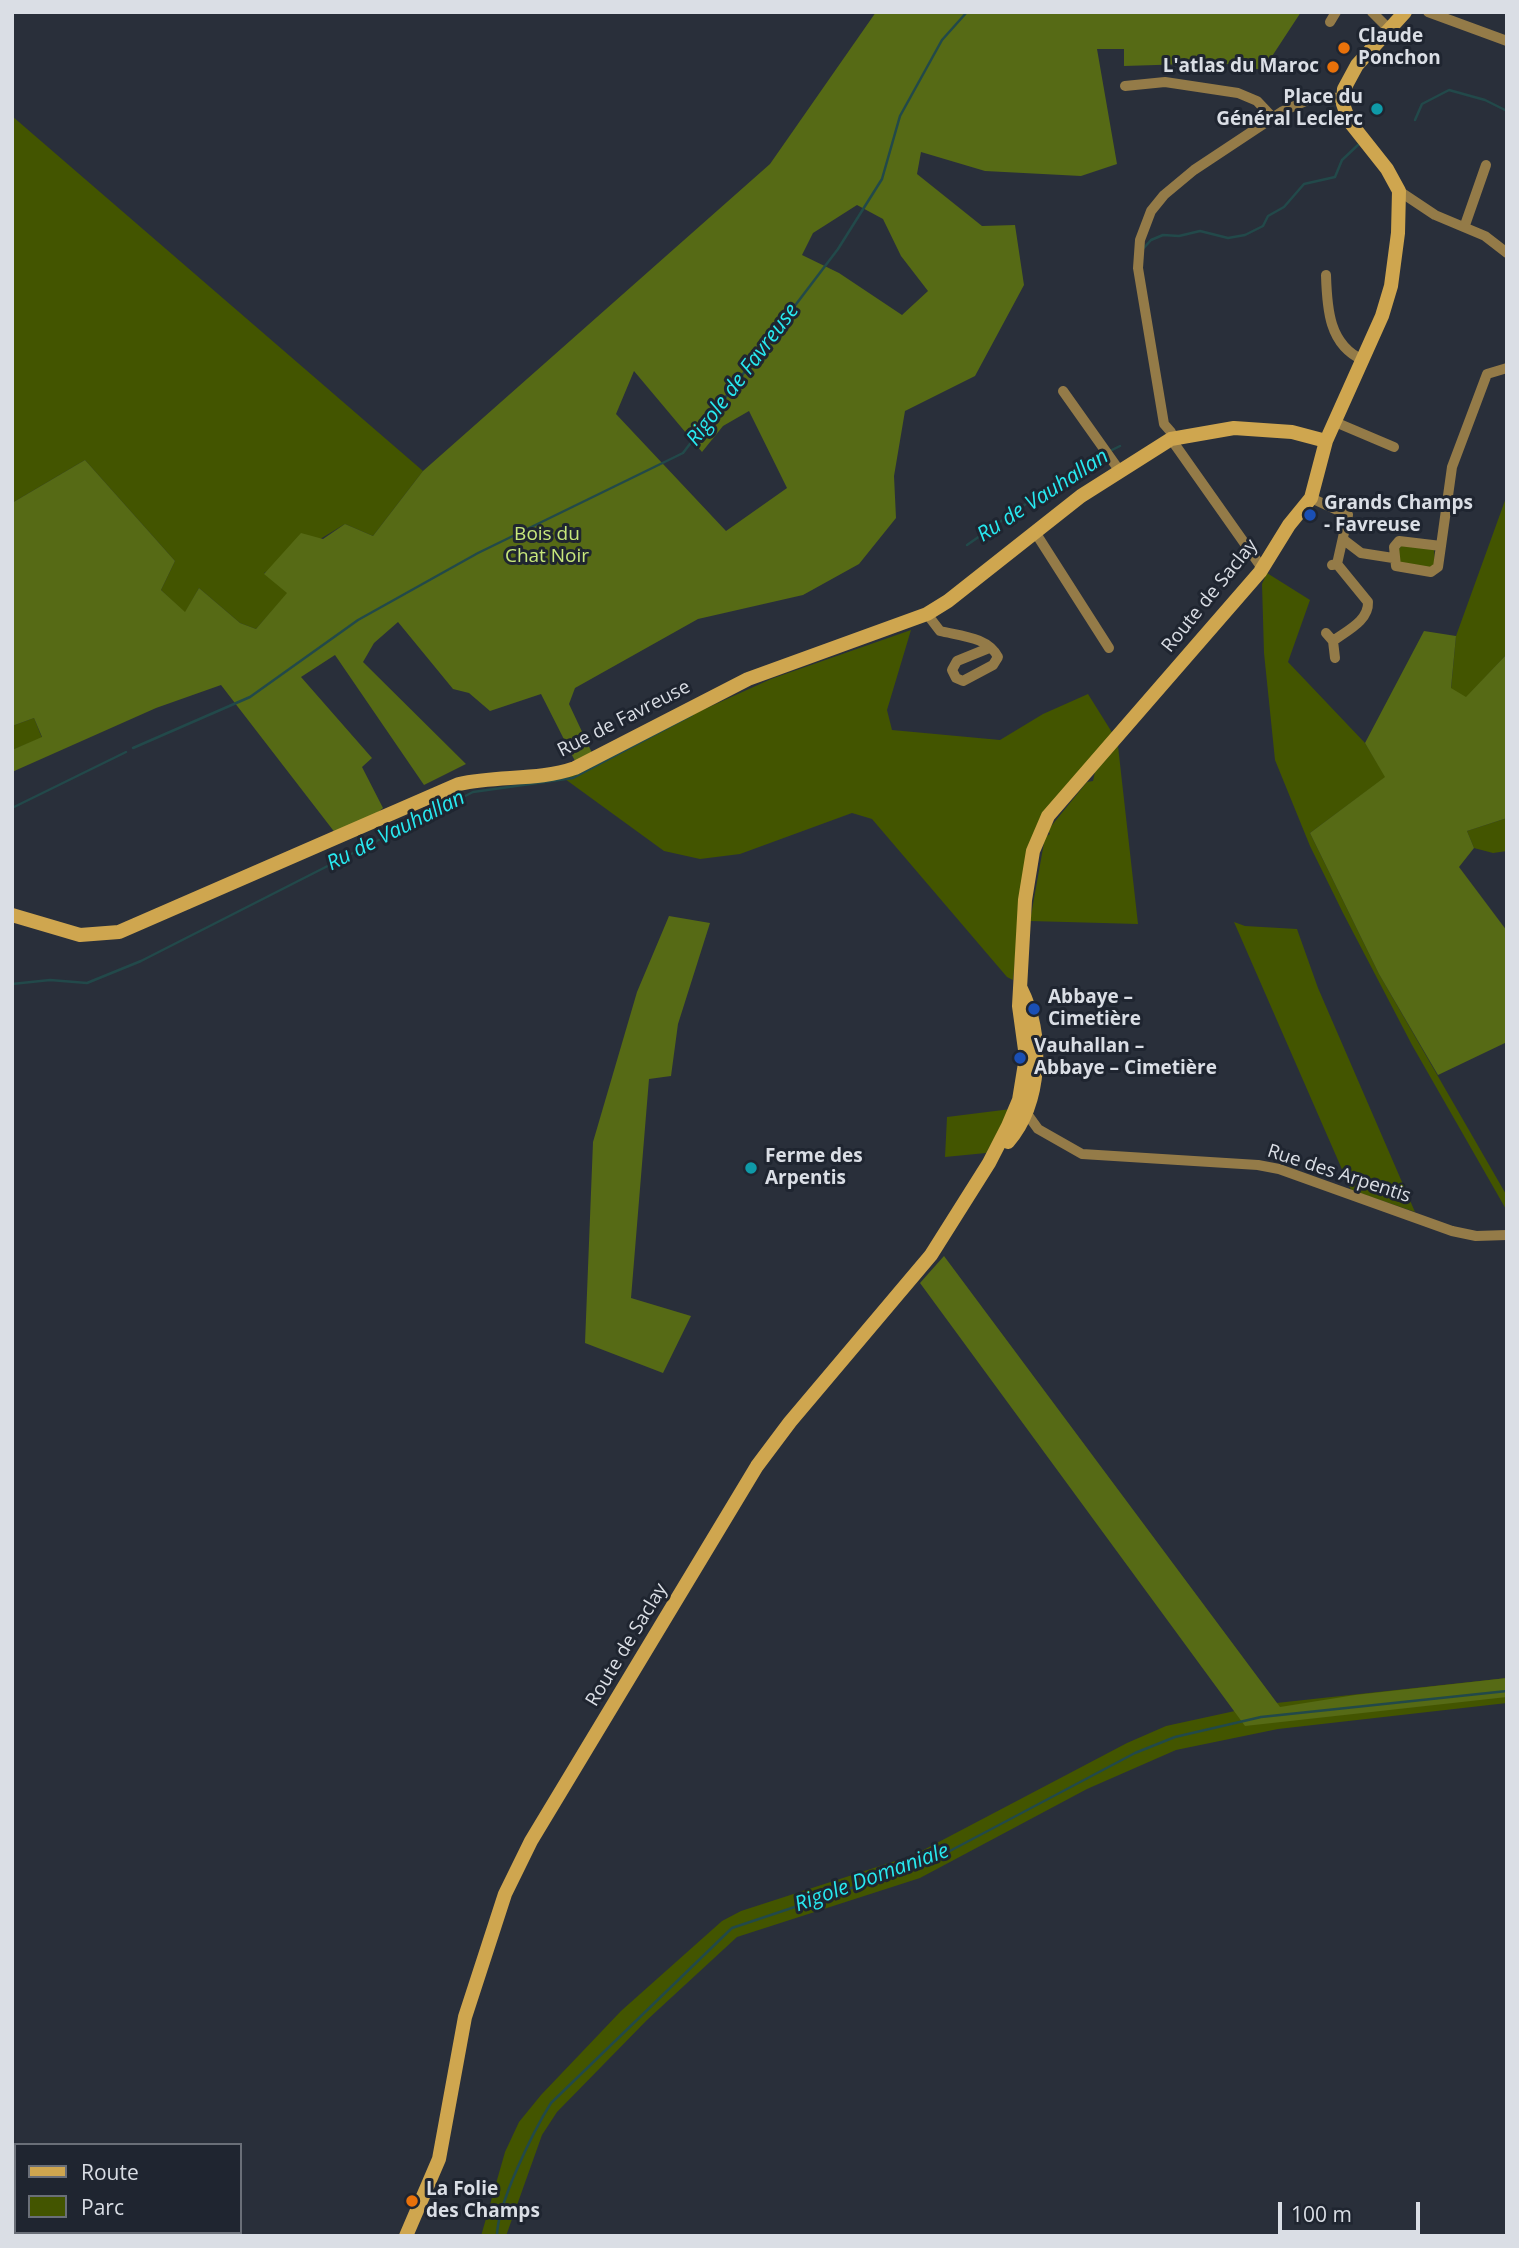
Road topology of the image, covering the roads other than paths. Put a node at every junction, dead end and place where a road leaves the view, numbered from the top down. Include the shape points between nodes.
1 (1372, 12) edge
2 (1405, 12) edge
3 (1428, 12) edge
4 (1389, 29) junction
5 (1507, 41) edge
6 (1125, 86) dead end
7 (1342, 98) junction
8 (1274, 119) junction
9 (1486, 165) dead end
10 (1399, 191) junction
11 (1465, 225) junction
12 (1507, 253) edge
13 (1325, 275) dead end
14 (1363, 360) junction
15 (1507, 368) edge
16 (1063, 391) dead end
17 (1335, 422) junction
18 (1171, 439) junction
19 (1326, 441) junction
20 (1394, 447) dead end
21 (1119, 470) junction
22 (1311, 498) junction
23 (1035, 532) junction
24 (1344, 540) junction
25 (1441, 546) junction
26 (1393, 558) junction
27 (1262, 568) junction
28 (927, 614) junction
29 (989, 648) dead end
30 (1109, 648) dead end
31 (1335, 658) dead end
32 (12, 915) edge
33 (1021, 988) junction
34 (1023, 1082) junction
35 (1025, 1111) junction
36 (1018, 1126) junction
37 (1038, 1129) junction
38 (989, 1163) junction
39 (1507, 1235) edge
40 (406, 2236) edge

1 - 4 street
2 - 4 main road
3 - 5 street
4 - 7 main road via 1357,65
6 - 8 street via 1164,82 1238,93 1257,102
7 - 8 street via 1315,97
7 - 10 main road via 1349,121
8 - 18 street via 1175,185 1157,202 1142,230 1138,268 1154,371
9 - 11 street
10 - 11 street via 1435,215
10 - 14 main road, Route de Saclay via 1391,286
11 - 12 street
13 - 14 street via 1334,335 1349,354
14 - 17 main road, Route de Saclay
15 - 25 street via 1487,374 1452,467
16 - 21 street
17 - 19 main road, Route de Saclay
17 - 20 street
18 - 19 main road, Rue de Favreuse via 1234,428 1292,432
18 - 21 main road, Rue de Favreuse
18 - 27 street
19 - 22 main road, Route de Saclay
21 - 23 main road, Rue de Favreuse
22 - 24 street via 1348,514
22 - 27 main road, Route de Saclay
23 - 28 main road, Rue de Favreuse
23 - 30 street
24 - 26 street via 1361,553
24 - 31 street via 1334,565 1368,603 1368,609 1363,619 1330,637
25 - 26 street via 1399,541
25 - 26 street via 1438,567 1431,572 1396,566
27 - 33 main road, Route de Saclay via 1048,817 1029,870
28 - 29 street via 940,631 979,640
28 - 32 main road, Rue de Favreuse via 748,678 575,768 459,784 119,932 93,936
33 - 34 main road, Route de Saclay via 1026,1057
33 - 35 main road, Route de Saclay via 1033,1021 1037,1060
34 - 36 street, Route de Saclay via 1026,1092 1015,1121
34 - 38 main road, Route de Saclay
35 - 36 main road, Route de Saclay
35 - 37 street, Rue des Arpentis
36 - 37 street, Rue des Arpentis
36 - 38 main road, Route de Saclay
37 - 39 street, Rue des Arpentis via 1082,1154 1279,1169 1452,1231
38 - 40 main road, Route de Saclay via 915,1276 769,1448 531,1841 495,1919 465,2017 439,2159

